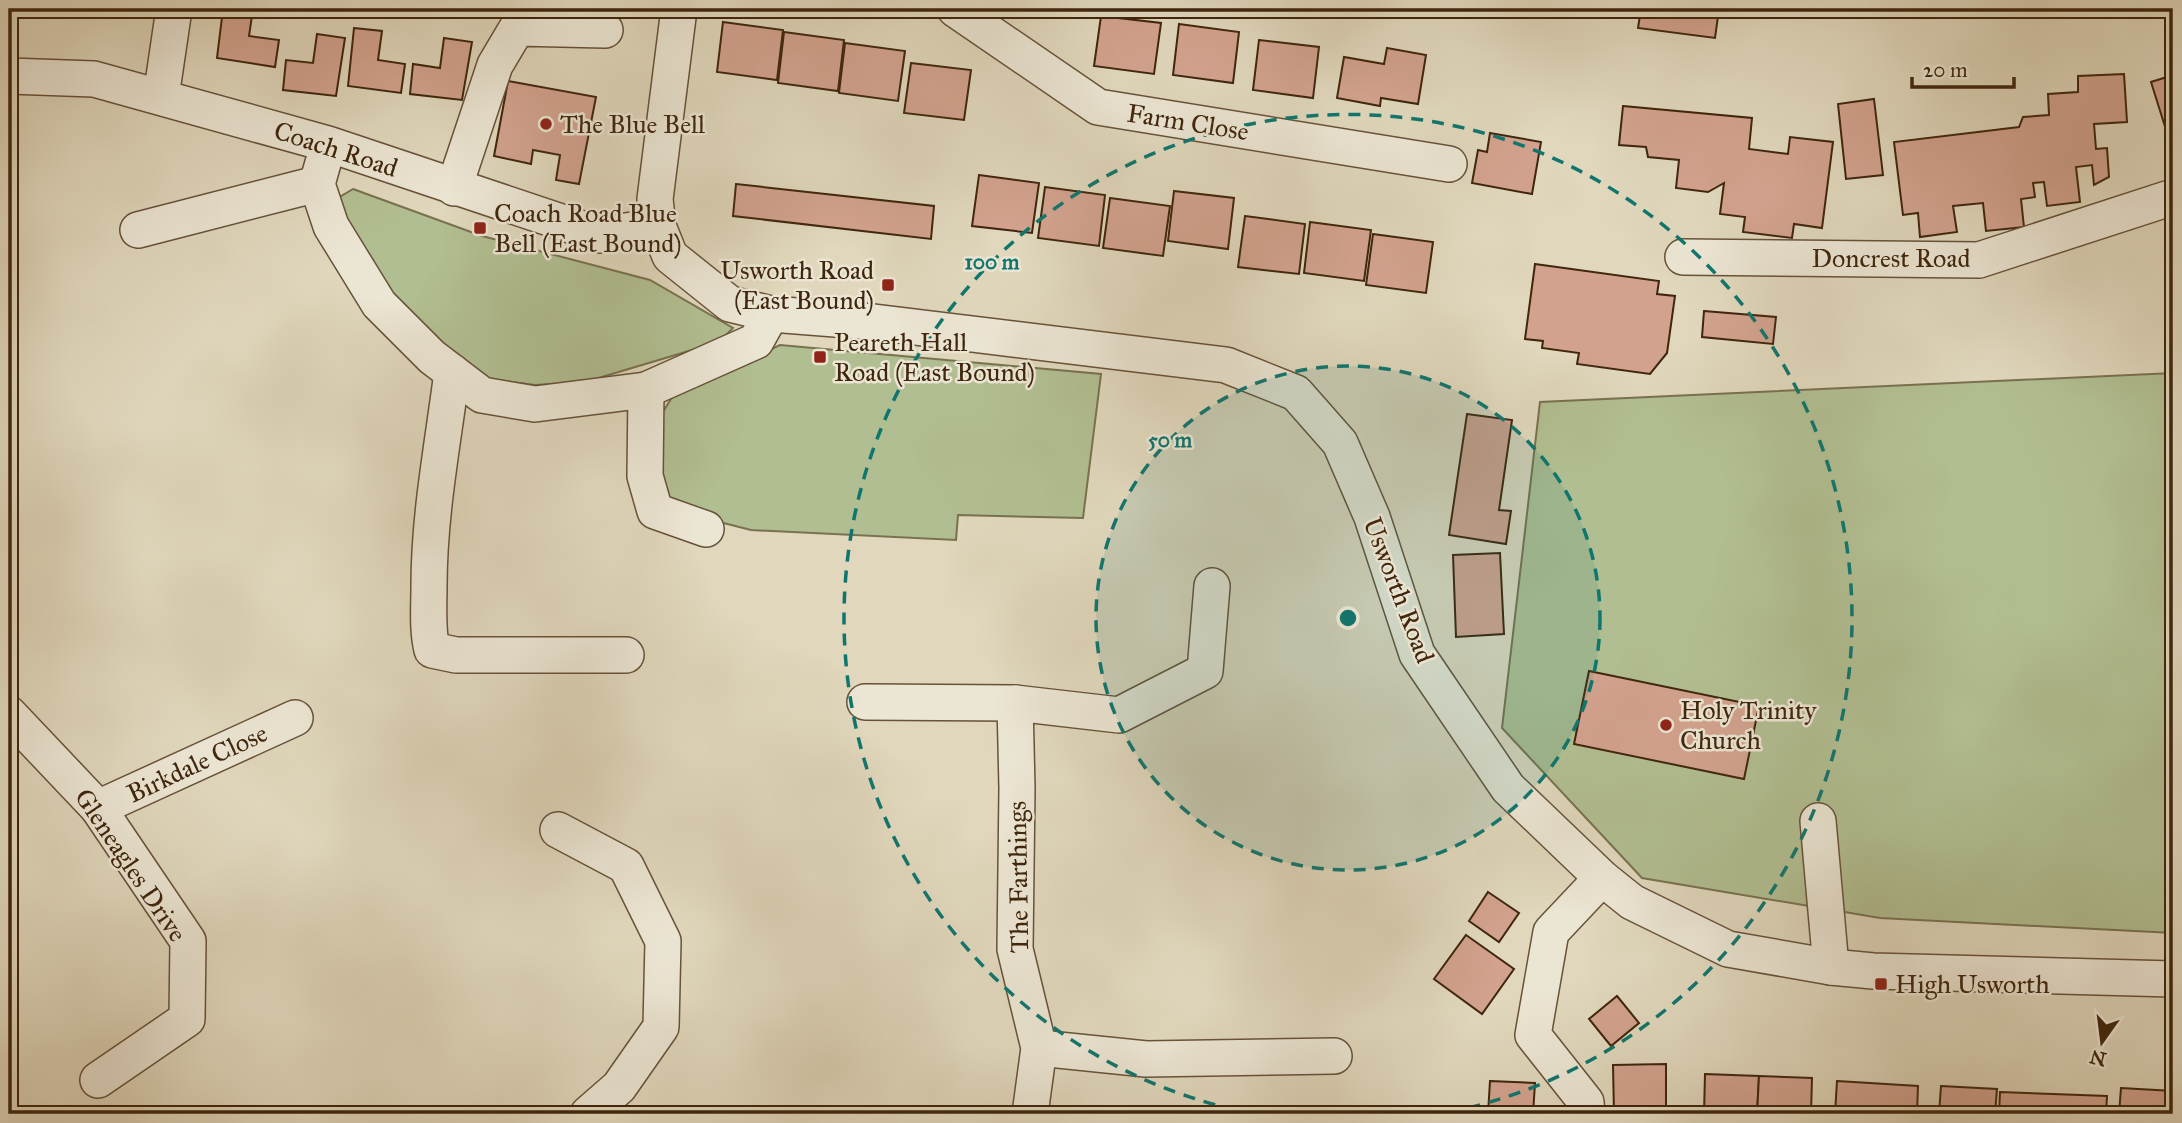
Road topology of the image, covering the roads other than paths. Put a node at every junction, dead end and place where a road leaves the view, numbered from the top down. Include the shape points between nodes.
1 (174, 9) edge
2 (679, 9) edge
3 (955, 9) edge
4 (605, 30) dead end
5 (9, 76) edge
6 (161, 97) junction
7 (328, 144) junction
8 (1450, 164) dead end
9 (317, 184) junction
10 (454, 188) junction
11 (2173, 197) edge
12 (658, 226) junction
13 (138, 230) dead end
14 (1683, 257) dead end
15 (771, 314) junction
16 (452, 372) junction
17 (646, 390) junction
18 (706, 529) dead end
19 (1212, 586) dead end
20 (626, 655) dead end
21 (865, 702) dead end
22 (1016, 703) junction
23 (9, 714) edge
24 (295, 718) dead end
25 (99, 808) junction
26 (1818, 821) dead end
27 (558, 830) dead end
28 (1602, 878) junction
29 (1830, 967) junction
30 (2173, 979) edge
31 (1039, 1048) junction
32 (1334, 1056) dead end
33 (98, 1080) dead end
34 (589, 1114) edge
35 (1030, 1114) edge
36 (1587, 1114) edge

1 - 6 street
2 - 12 street via 655,199
3 - 8 street, Farm Close via 1098,107
4 - 10 street via 517,28 495,65
5 - 6 street, Coach Road via 94,79
6 - 7 street, Coach Road
7 - 9 street
7 - 10 street, Coach Road
9 - 13 street
9 - 16 street via 331,226 379,304
10 - 12 street, Coach Road via 600,235
11 - 14 street, Doncrest Road via 1979,260
12 - 15 street, Usworth Road via 670,256 699,281 730,303
15 - 17 street via 756,341
15 - 28 street, Usworth Road via 874,322 1226,365 1296,393 1340,443 1372,517 1417,654 1508,788
16 - 17 street via 482,395 535,404
16 - 20 street via 429,559 432,650
17 - 18 street via 645,477 654,511
19 - 22 street via 1205,671 1119,715
21 - 22 street
22 - 31 street, The Farthings via 1015,949
23 - 25 street, Gleneagles Drive
24 - 25 street, Birkdale Close
25 - 33 street, Gleneagles Drive via 188,941 187,1019
26 - 29 street
27 - 34 street via 626,866 663,941 661,1027 619,1087
28 - 29 street, Usworth Road via 1632,902 1728,949
28 - 36 street via 1551,932 1533,1035 1586,1102
29 - 30 street, Usworth Road
31 - 32 street via 1146,1059
31 - 35 street, The Farthings

